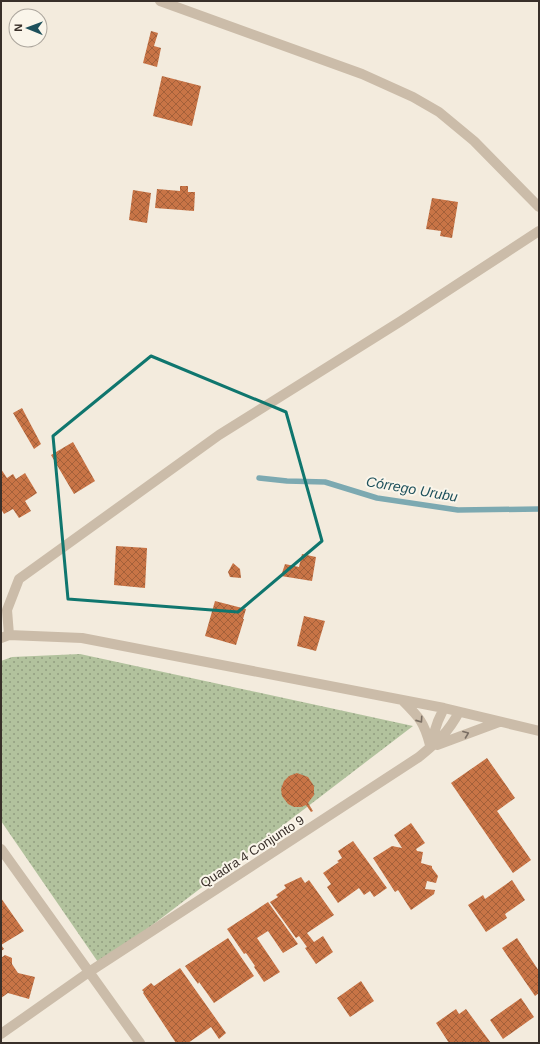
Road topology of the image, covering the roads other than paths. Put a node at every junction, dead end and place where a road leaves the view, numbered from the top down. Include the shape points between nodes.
1 (160, 1) edge
2 (539, 206) edge
3 (539, 231) edge
4 (5, 637) edge
5 (403, 701) junction
6 (444, 708) junction
7 (459, 712) junction
8 (500, 722) junction
9 (539, 731) edge
10 (430, 747) junction
11 (1, 849) edge
12 (89, 972) junction
13 (1, 1034) edge
14 (140, 1043) edge

1 - 2 street via 362,74 413,96 439,112 474,141
3 - 4 street via 218,435 19,579 7,610
4 - 5 street via 82,638
5 - 6 street
5 -> 10 street via 424,725
6 - 7 street
6 - 10 street
7 - 8 street
7 - 10 street via 445,734
8 - 9 street
10 -> 8 street
10 - 12 street, Quadra 4 Conjunto 9 via 419,757
11 - 12 street
12 - 13 street, Quadra 4 Conjunto 9
12 - 14 street

